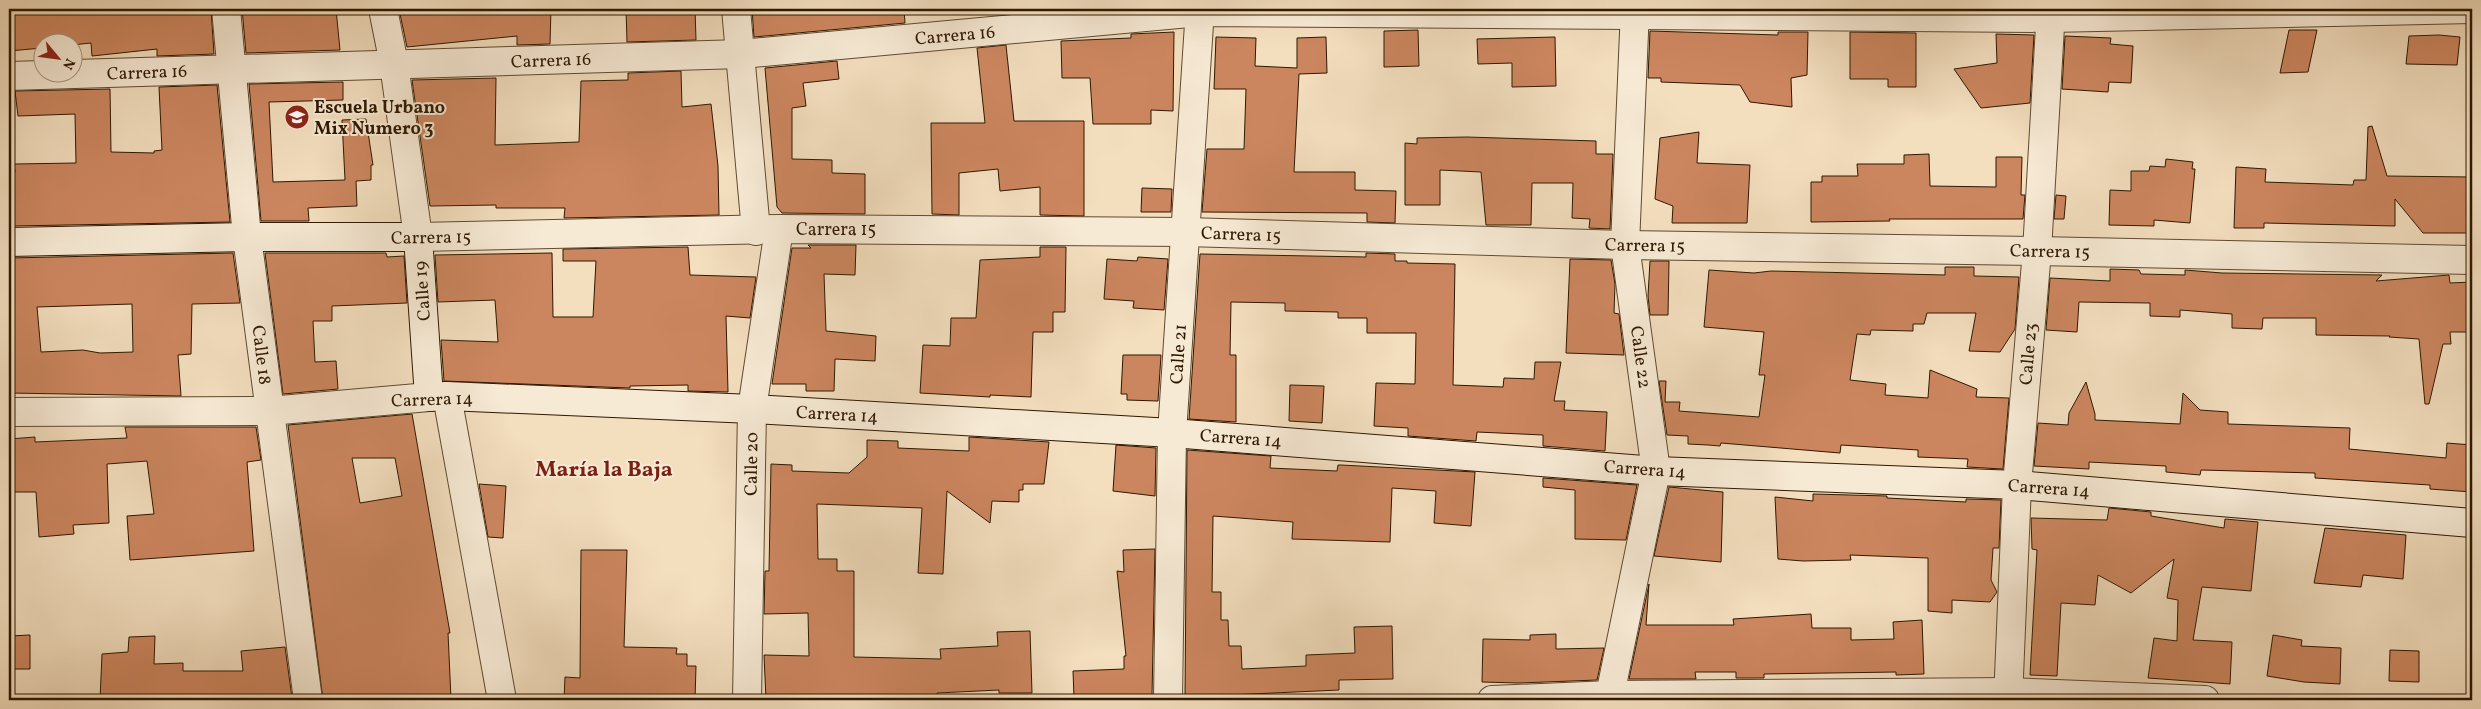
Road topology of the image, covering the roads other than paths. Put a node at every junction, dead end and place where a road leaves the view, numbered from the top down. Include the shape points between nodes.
1 (226, 9) edge
2 (383, 9) edge
3 (736, 9) edge
4 (2472, 9) edge
5 (1200, 10) edge
6 (1634, 12) edge
7 (2050, 13) edge
8 (741, 54) junction
9 (394, 64) junction
10 (233, 69) junction
11 (9, 76) edge
12 (768, 230) junction
13 (1186, 232) junction
14 (247, 237) junction
15 (418, 237) junction
16 (9, 242) edge
17 (1626, 246) junction
18 (2037, 251) junction
19 (2472, 260) edge
20 (438, 396) junction
21 (752, 409) junction
22 (269, 411) junction
23 (9, 412) edge
24 (1172, 433) junction
25 (1656, 471) junction
26 (2017, 485) junction
27 (2472, 523) edge
28 (2008, 696) edge
29 (1610, 698) edge
30 (308, 700) edge
31 (502, 700) edge
32 (747, 700) edge
33 (1168, 700) edge
34 (1492, 700) edge
35 (2205, 700) edge

1 - 10 street, Calle 18
2 - 9 street, Calle 19
3 - 8 street, Calle 20
4 - 7 street, Carrera 16
5 - 6 street, Carrera 16
5 - 8 street, Carrera 16
5 - 13 street, Calle 21
6 - 7 street, Carrera 16
6 - 17 street, Calle 22
7 - 18 street, Calle 23
8 - 9 street, Carrera 16
8 - 12 street, Calle 20
9 - 10 street, Carrera 16
9 - 15 street, Calle 19
10 - 11 street, Carrera 16
10 - 14 street, Calle 18
12 - 13 street, Carrera 15
12 - 15 street, Carrera 15
12 - 21 street, Calle 20
13 - 17 street, Carrera 15
13 - 24 street, Calle 21
14 - 15 street, Carrera 15
14 - 16 street, Carrera 15
14 - 22 street, Calle 18
15 - 20 street, Calle 19
17 - 18 street, Carrera 15
17 - 25 street, Calle 22
18 - 19 street, Carrera 15
18 - 26 street, Calle 23
20 - 21 street, Carrera 14
20 - 22 street, Carrera 14
20 - 31 street, Calle 19
21 - 24 street, Carrera 14
21 - 32 street, Calle 20
22 - 23 street, Carrera 14
22 - 30 street, Calle 18
24 - 25 street, Carrera 14
24 - 33 street, Calle 21
25 - 26 street, Carrera 14
25 - 29 street, Calle 22
26 - 27 street, Carrera 14
26 - 28 street, Calle 23
28 - 29 street
28 - 35 street
29 - 34 street

